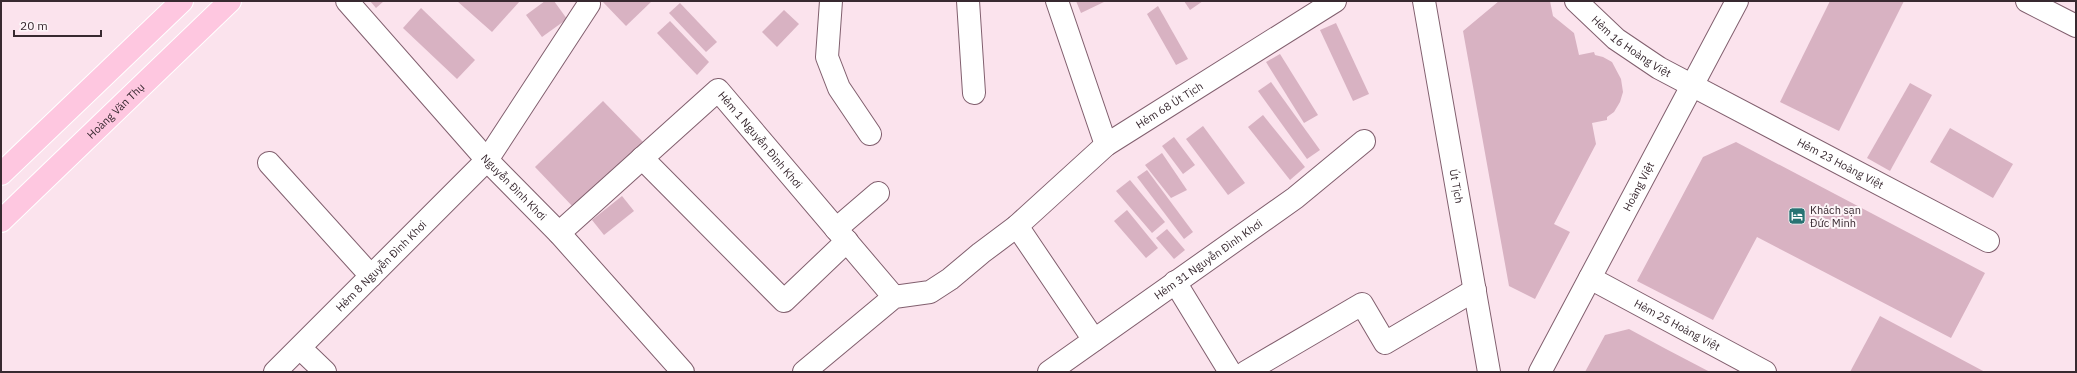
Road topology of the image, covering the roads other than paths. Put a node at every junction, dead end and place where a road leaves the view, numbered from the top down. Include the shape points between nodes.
1 (182, 1) edge
2 (230, 1) edge
3 (347, 1) edge
4 (831, 1) edge
5 (968, 1) edge
6 (1057, 1) edge
7 (1335, 1) edge
8 (1424, 1) edge
9 (1576, 1) edge
10 (1737, 1) edge
11 (2027, 1) edge
12 (589, 4) dead end
13 (2076, 26) edge
14 (1692, 86) junction
15 (974, 93) dead end
16 (870, 134) dead end
17 (1364, 141) dead end
18 (1106, 145) junction
19 (642, 158) junction
20 (487, 160) junction
21 (269, 163) dead end
22 (1, 174) edge
23 (878, 193) dead end
24 (1, 221) edge
25 (1017, 226) junction
26 (560, 233) junction
27 (842, 235) junction
28 (1988, 240) dead end
29 (371, 276) junction
30 (1590, 278) junction
31 (1175, 282) junction
32 (1475, 290) junction
33 (894, 297) junction
34 (1094, 340) junction
35 (300, 348) junction
36 (275, 372) edge
37 (325, 372) edge
38 (683, 372) edge
39 (804, 372) edge
40 (1049, 372) edge
41 (1230, 372) edge
42 (1246, 372) edge
43 (1489, 372) edge
44 (1540, 372) edge
45 (1766, 372) edge

1 - 22 main road
2 - 24 main road, Hoàng Văn Thụ
3 - 20 street, Nguyễn Đình Khơi
4 - 16 street via 827,57 839,88
5 - 15 street
6 - 18 street
7 - 18 street, Hẻm 68 Út Tịch
8 - 32 street, Út Tịch
9 - 14 street, Hẻm 16 Hoàng Việt via 1616,39 1659,68
10 - 14 street, Hoàng Việt
11 - 13 street
12 - 20 street, Hẻm 8 Nguyễn Đình Khơi
14 - 28 street, Hẻm 23 Hoàng Việt
14 - 30 street, Hoàng Việt
17 - 31 street, Hẻm 31 Nguyễn Đình Khơi via 1295,198
18 - 25 street, Hẻm 68 Út Tịch
19 - 26 street, Hẻm 1 Nguyễn Đình Khơi
19 - 27 street via 784,301
19 - 27 street, Hẻm 1 Nguyễn Đình Khơi via 718,90
20 - 26 street, Nguyễn Đình Khơi
20 - 29 street, Hẻm 8 Nguyễn Đình Khơi
21 - 29 street
23 - 27 street
25 - 33 street, Hẻm 68 Út Tịch via 930,292
25 - 34 street
26 - 38 street, Nguyễn Đình Khơi
27 - 33 street, Hẻm 1 Nguyễn Đình Khơi
29 - 35 street, Hẻm 8 Nguyễn Đình Khơi
30 - 44 street, Hoàng Việt
30 - 45 street, Hẻm 25 Hoàng Việt
31 - 34 street, Hẻm 31 Nguyễn Đình Khơi
31 - 41 street
32 - 42 street via 1385,343 1362,304
32 - 43 street, Út Tịch
33 - 39 street
34 - 40 street, Hẻm 31 Nguyễn Đình Khơi
35 - 36 street, Hẻm 8 Nguyễn Đình Khơi
35 - 37 street

